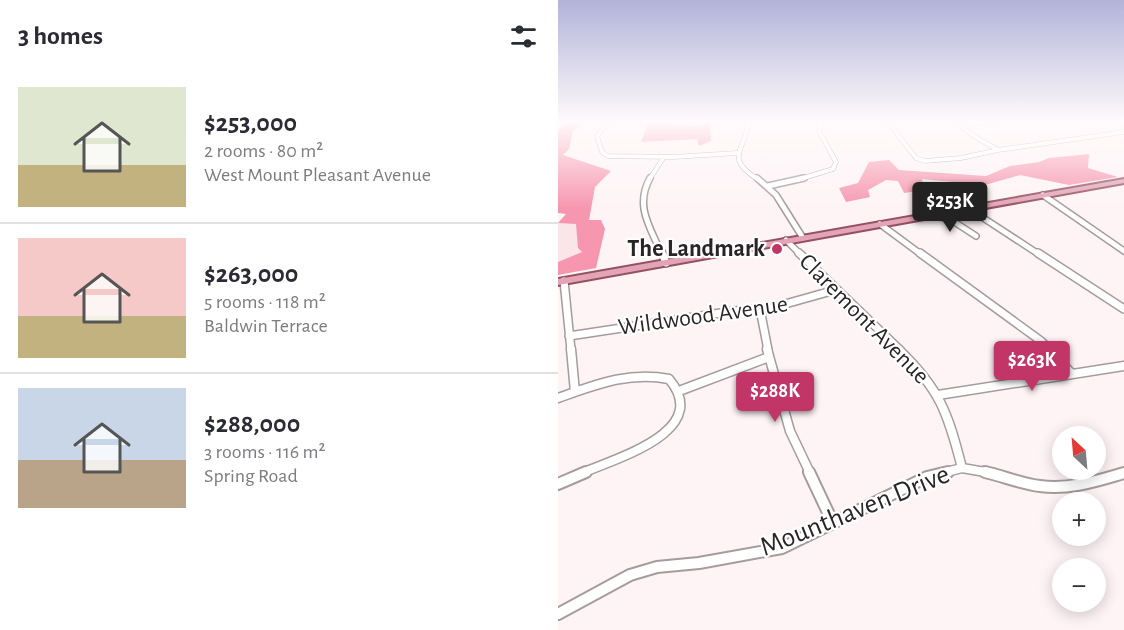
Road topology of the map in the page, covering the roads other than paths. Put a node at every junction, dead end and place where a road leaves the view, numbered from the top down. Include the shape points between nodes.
1 (603, 150) edge
2 (740, 150) edge
3 (829, 150) edge
4 (910, 150) edge
5 (996, 150) edge
6 (738, 153) junction
7 (664, 157) junction
8 (1124, 181) edge
9 (768, 186) junction
10 (1043, 195) junction
11 (968, 208) junction
12 (934, 214) junction
13 (879, 224) junction
14 (976, 236) dead end
15 (803, 238) junction
16 (786, 240) junction
17 (1124, 251) edge
18 (666, 263) junction
19 (561, 281) edge
20 (835, 290) junction
21 (760, 309) junction
22 (1124, 309) edge
23 (569, 336) junction
24 (769, 357) junction
25 (1124, 366) edge
26 (1071, 373) junction
27 (679, 391) junction
28 (575, 392) junction
29 (938, 395) junction
30 (558, 398) edge
31 (962, 468) junction
32 (1124, 473) edge
33 (558, 484) edge
34 (833, 523) junction
35 (558, 614) edge

1 - 7 street via 617,157
2 - 6 street
3 - 9 street via 836,162 833,169
4 - 5 street via 921,160 961,158
6 - 7 street
6 - 9 street via 744,170
7 - 18 street via 641,198
8 - 10 main road
9 - 15 street
10 - 11 main road
10 - 17 street
11 - 12 main road
11 - 22 street
12 - 13 main road
12 - 14 street
13 - 15 main road
13 - 26 street via 1041,341
15 - 16 main road
16 - 18 main road
16 - 20 street, Claremont Avenue
18 - 19 main road
19 - 23 street
20 - 21 street, Wildwood Avenue
20 - 29 street, Claremont Avenue via 908,357
21 - 23 street, Wildwood Avenue
21 - 24 street
23 - 28 street
24 - 27 street
24 - 34 street via 790,431
25 - 26 street
26 - 29 street
27 - 28 street via 669,378 644,374 622,376
27 - 33 street via 682,405 672,428 661,438
28 - 30 street
29 - 31 street, Claremont Avenue
31 - 32 street, Mounthaven Drive via 1039,486 1063,487
31 - 34 street, Mounthaven Drive via 927,477
34 - 35 street, Mounthaven Drive via 782,548 657,567 630,575

